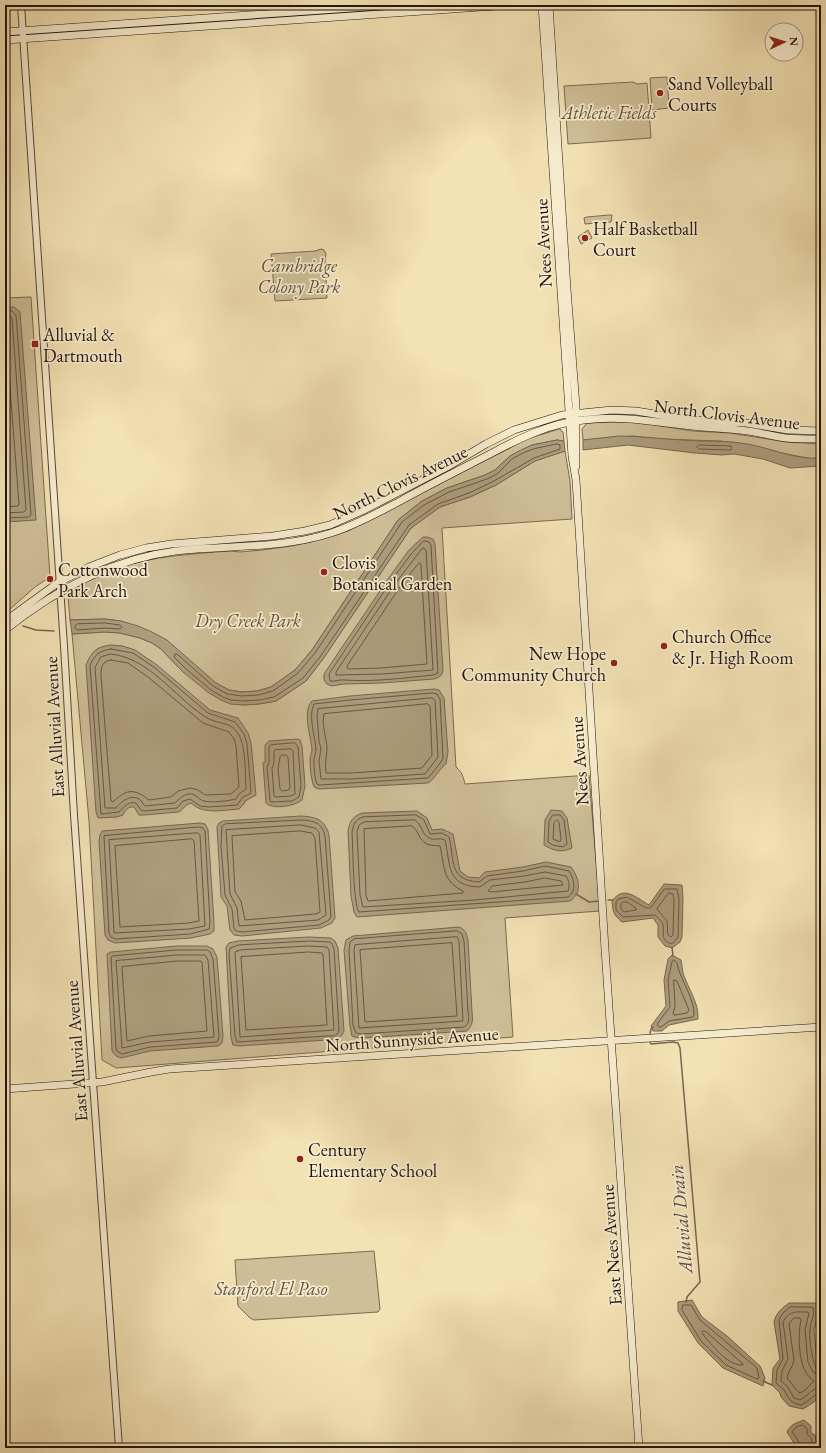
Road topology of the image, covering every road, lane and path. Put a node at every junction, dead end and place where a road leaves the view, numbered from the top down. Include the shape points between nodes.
1 (21, 5) edge
2 (396, 5) edge
3 (510, 5) edge
4 (542, 5) edge
5 (549, 5) edge
6 (23, 30) junction
7 (5, 32) edge
8 (23, 39) junction
9 (5, 40) edge
10 (573, 417) junction
11 (821, 431) edge
12 (821, 439) edge
13 (234, 539) junction
14 (175, 551) junction
15 (59, 582) junction
16 (60, 591) junction
17 (5, 621) edge
18 (5, 630) edge
19 (821, 1027) edge
20 (612, 1040) junction
21 (93, 1083) junction
22 (5, 1089) edge
23 (119, 1448) edge
24 (639, 1448) edge

1 - 6 street, East Alluvial Avenue
2 - 6 main road
3 - 8 main road
4 - 10 main road, Nees Avenue
5 - 10 main road, Nees Avenue
6 - 7 main road
6 - 8 street, East Alluvial Avenue
8 - 9 main road
8 - 15 street, East Alluvial Avenue
10 - 11 main road, North Clovis Avenue via 612,410 636,411 691,420
10 - 12 main road, North Clovis Avenue via 647,420 787,438
10 - 13 main road, North Clovis Avenue via 514,430 366,509 330,525 290,534
10 - 14 main road, North Clovis Avenue via 526,436 369,517 331,533 290,543
10 - 20 main road, Nees Avenue
13 - 14 main road via 229,543 191,546
13 - 15 main road, North Clovis Avenue via 146,548 89,567
14 - 16 main road, North Clovis Avenue via 122,563 92,574
15 - 16 street, East Alluvial Avenue
15 - 17 main road, North Clovis Avenue
16 - 18 main road, North Clovis Avenue
16 - 21 street, East Alluvial Avenue
19 - 20 main road, North Sunnyside Avenue
20 - 21 main road, North Sunnyside Avenue via 169,1069
20 - 24 main road, East Nees Avenue
21 - 22 main road, North Sunnyside Avenue
21 - 23 street, East Alluvial Avenue

